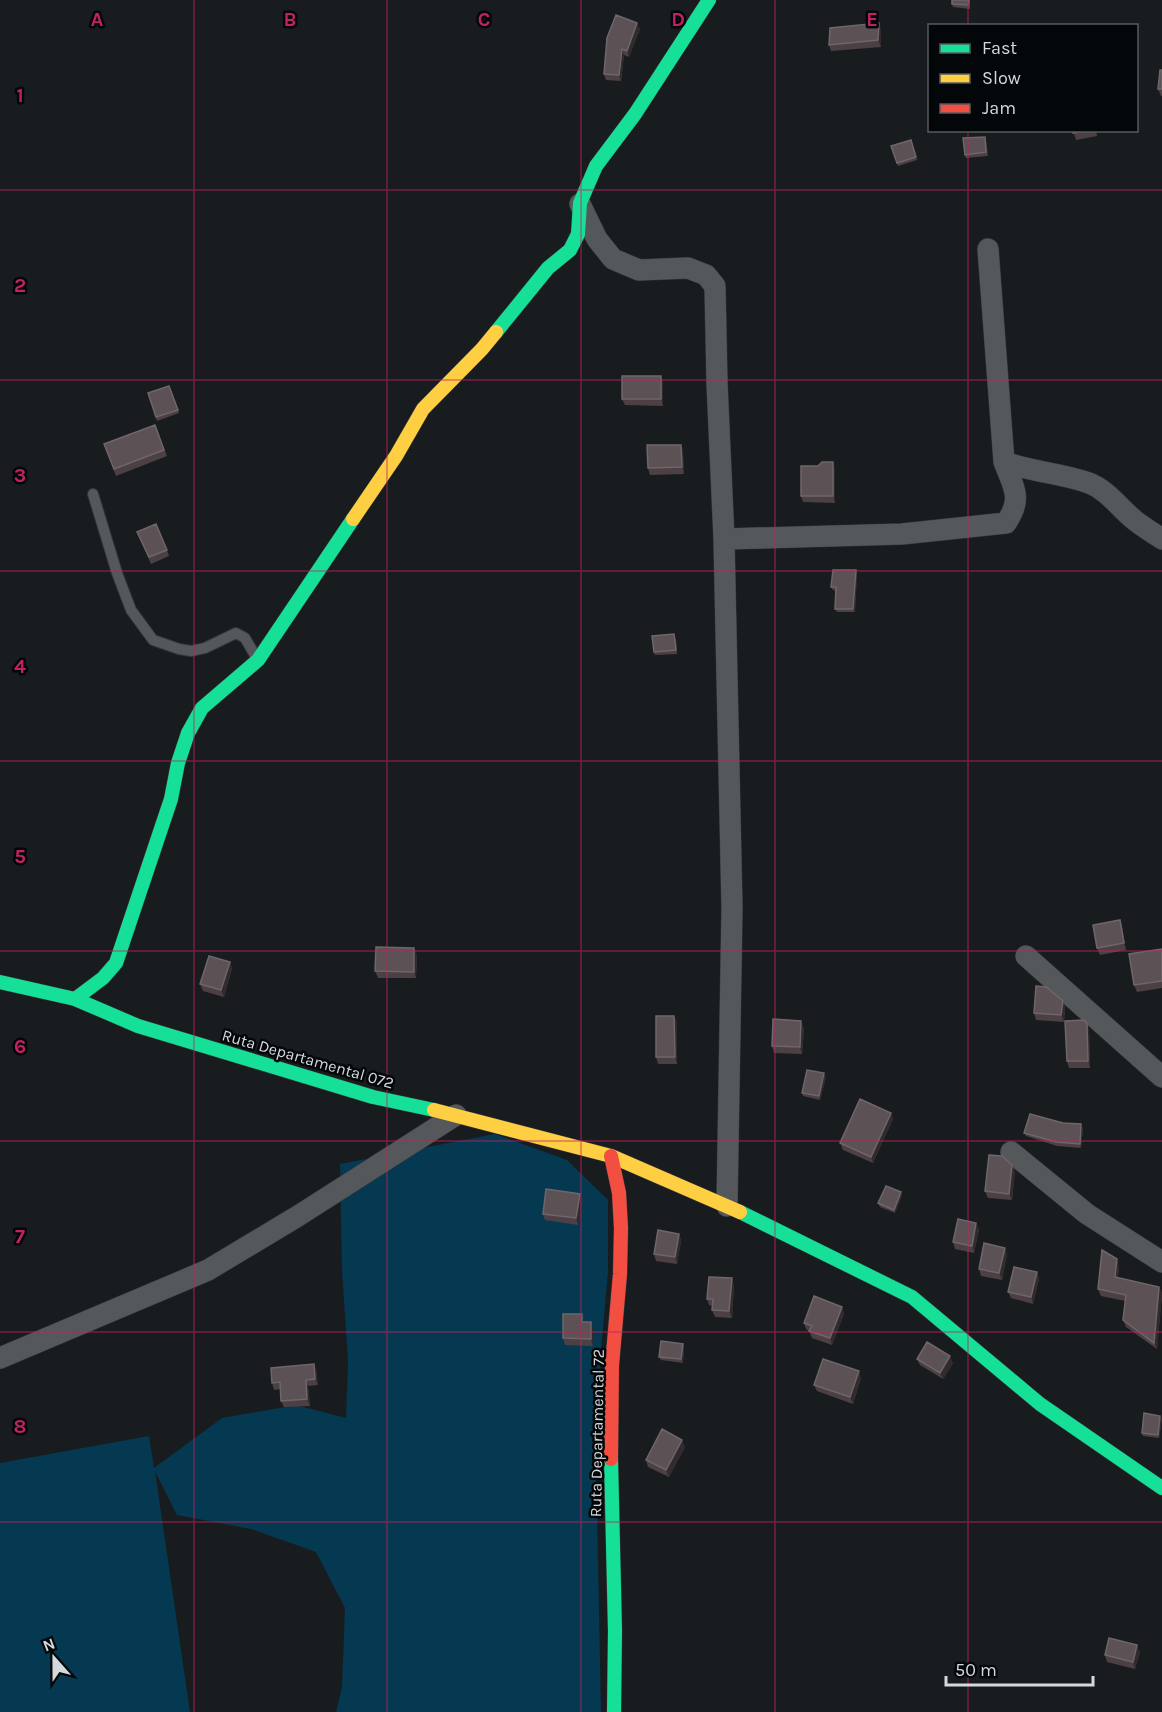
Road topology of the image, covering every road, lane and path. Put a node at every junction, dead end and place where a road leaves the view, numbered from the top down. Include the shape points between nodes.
1 (709, 0) edge
2 (580, 203) junction
3 (988, 249) dead end
4 (1004, 462) junction
5 (93, 494) dead end
6 (724, 539) junction
7 (1162, 539) edge
8 (258, 660) junction
9 (1026, 956) dead end
10 (0, 982) edge
11 (75, 999) junction
12 (1162, 1077) edge
13 (456, 1115) junction
14 (1011, 1152) dead end
15 (610, 1156) junction
16 (727, 1206) junction
17 (1162, 1262) edge
18 (0, 1358) edge
19 (1162, 1485) edge
20 (614, 1712) edge

1 - 2 main road via 596,166
2 - 6 street via 597,239 613,259 639,270 688,268 706,275 715,286
2 - 8 main road via 578,234 570,250 548,268 482,349 423,409 396,456
3 - 4 street
4 - 6 street via 1016,492 1015,510 1006,523 902,534
4 - 7 street via 1091,484
5 - 8 lane via 131,610 153,640 191,651 236,633 245,638
6 - 16 street via 732,908
8 - 11 main road via 202,708 178,763 171,799 116,963
9 - 12 street
10 - 11 main road, Ruta Departamental 072
11 - 13 main road, Ruta Departamental 072 via 149,1029 373,1097
13 - 15 main road, Ruta Departamental 072
13 - 18 street via 207,1270
14 - 17 street via 1087,1214
15 - 16 main road, Ruta Departamental 072
15 - 20 main road, Ruta Departamental 72 via 620,1205 621,1249 611,1385
16 - 19 main road, Ruta Departamental 072 via 912,1297 1040,1404

